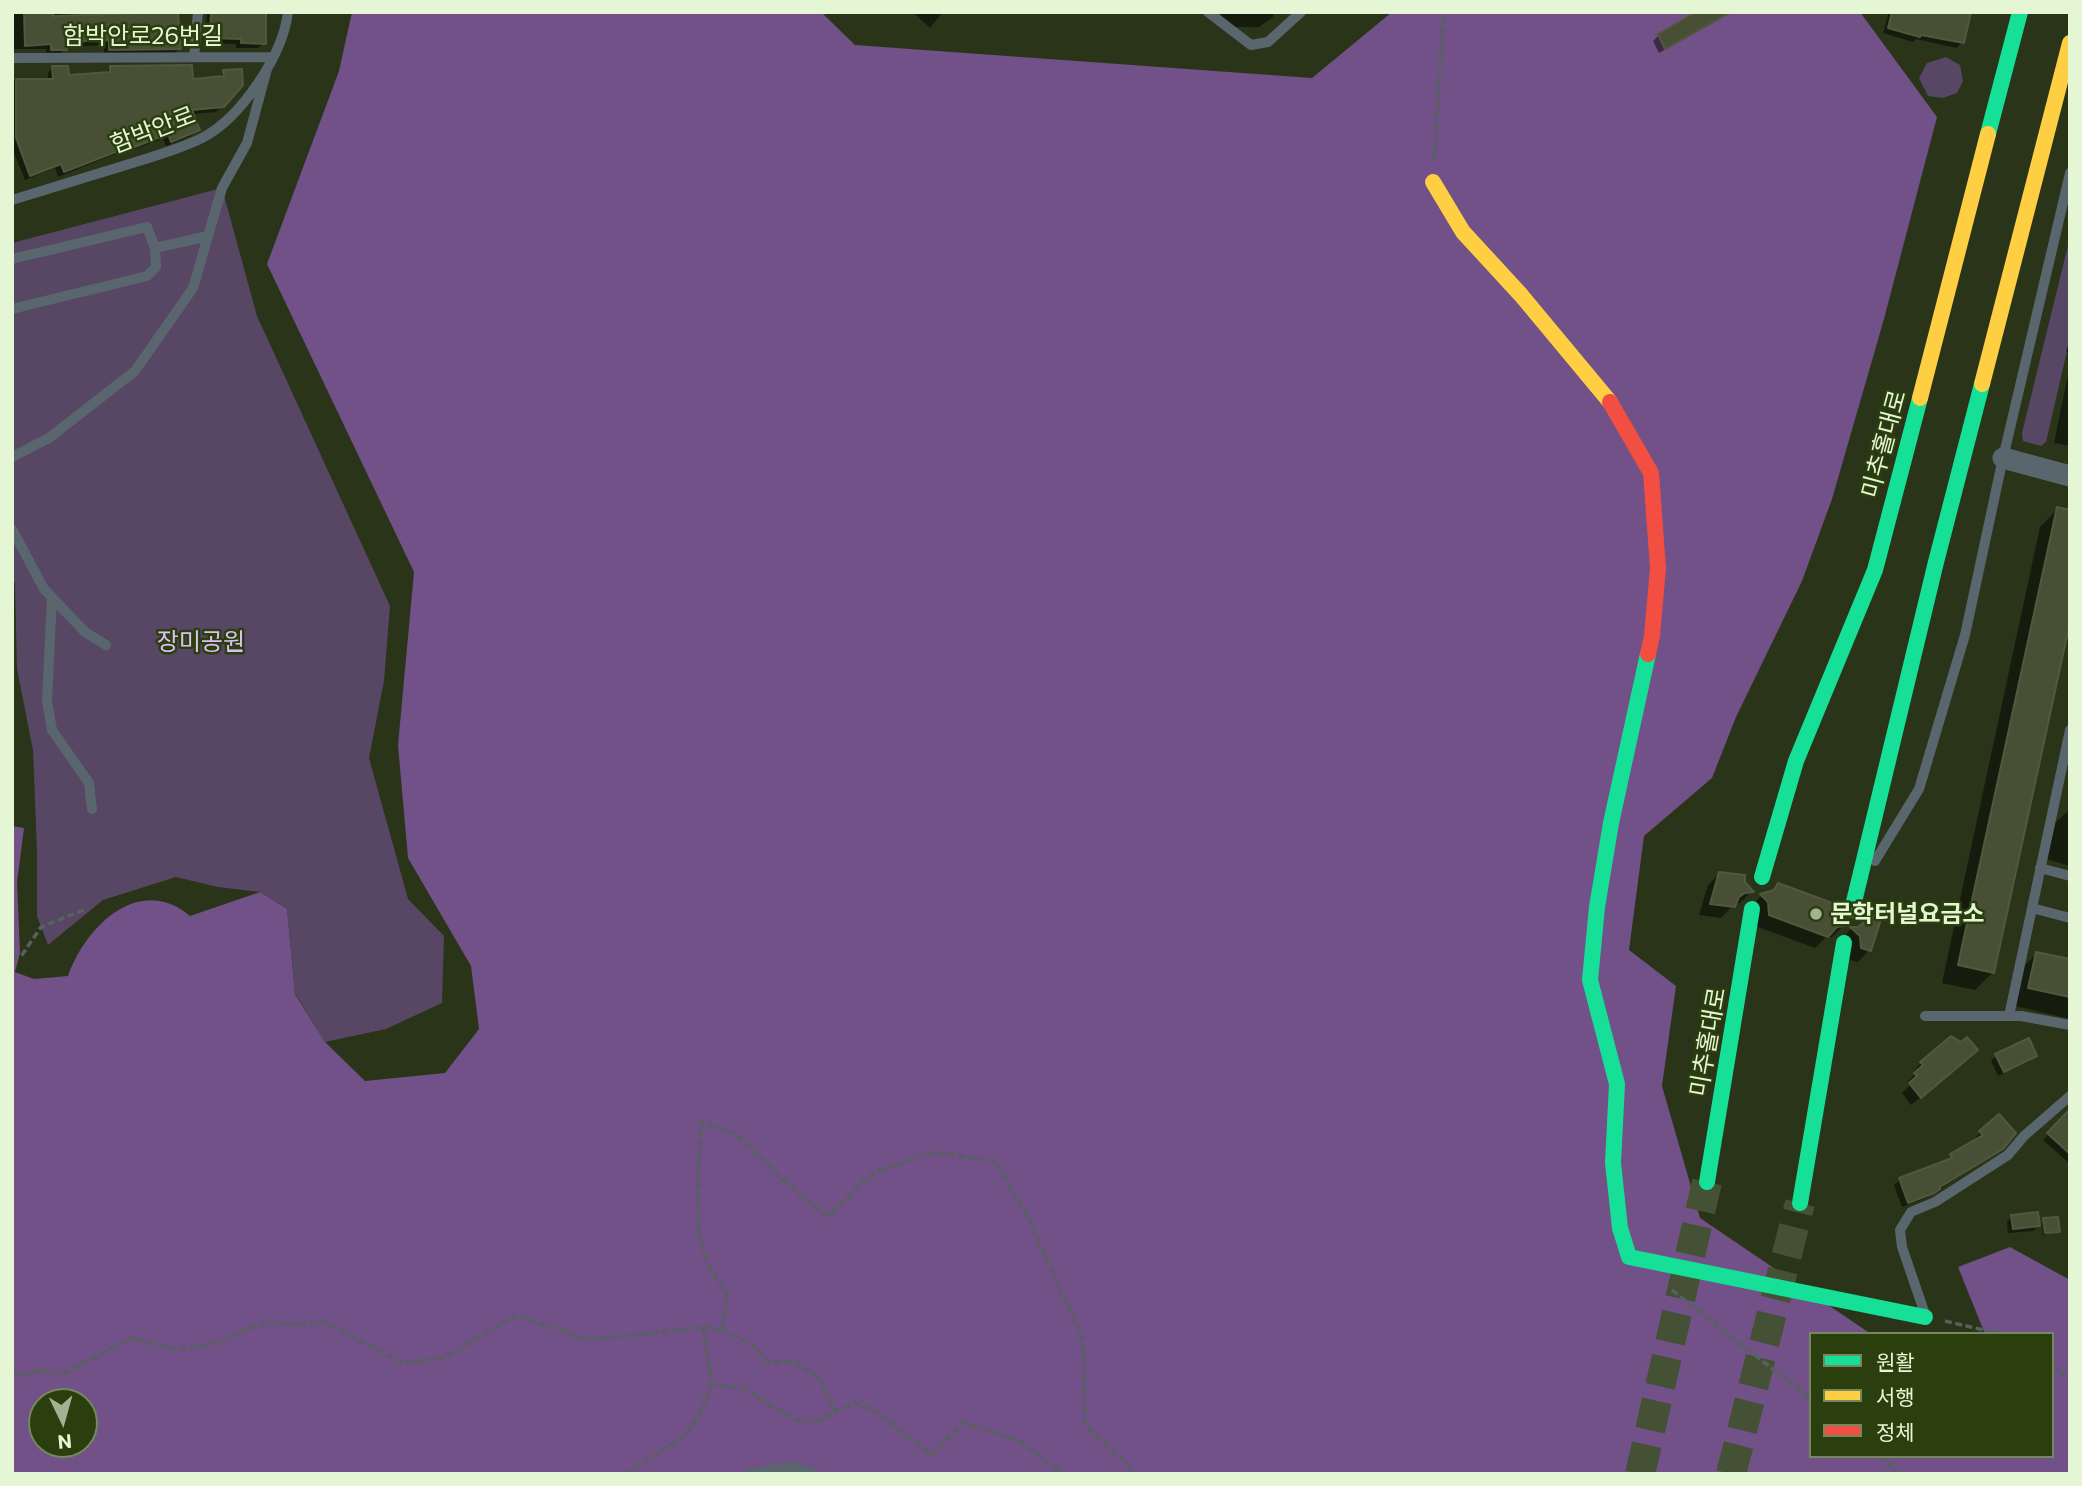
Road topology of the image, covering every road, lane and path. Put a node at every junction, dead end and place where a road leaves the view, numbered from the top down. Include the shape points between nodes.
1 (198, 12) edge
2 (288, 12) edge
3 (1208, 12) edge
4 (1301, 12) edge
5 (1447, 12) edge
6 (2020, 12) edge
7 (2070, 43) edge
8 (194, 57) junction
9 (273, 57) junction
10 (12, 58) edge
11 (267, 69) junction
12 (2070, 173) edge
13 (1433, 181) joint
14 (12, 200) edge
15 (208, 236) junction
16 (155, 248) junction
17 (12, 259) edge
18 (12, 309) edge
19 (12, 457) edge
20 (2003, 458) junction
21 (2070, 476) edge
22 (12, 529) edge
23 (52, 597) junction
24 (106, 645) dead end
25 (2070, 730) edge
26 (2066, 764) edge
27 (92, 809) dead end
28 (2040, 869) junction
29 (2070, 876) edge
30 (1762, 877) dead end
31 (1854, 902) joint
32 (2032, 908) junction
33 (86, 909) dead end
34 (1752, 909) dead end
35 (2070, 918) edge
36 (1844, 943) dead end
37 (12, 960) edge
38 (1924, 1016) dead end
39 (2009, 1016) junction
40 (2070, 1025) edge
41 (2070, 1096) edge
42 (1707, 1182) tunnel mouth
43 (1800, 1203) tunnel mouth
44 (1672, 1290) dead end
45 (1925, 1317) junction
46 (703, 1327) junction
47 (722, 1330) junction
48 (1992, 1332) edge
49 (2054, 1367) edge
50 (12, 1373) edge
51 (2070, 1379) edge
52 (712, 1384) junction
53 (1809, 1397) edge
54 (836, 1412) junction
55 (1881, 1458) edge
56 (626, 1474) edge
57 (750, 1474) edge
58 (816, 1474) edge
59 (1064, 1474) edge
60 (1133, 1474) edge
61 (1900, 1474) edge

1 - 8 lane
2 - 9 lane, 함박안로
3 - 4 lane via 1251,45 1268,42
5 - 13 path
6 - 30 main road, 미추홀대로 via 1875,570 1796,761
7 - 31 main road via 1939,549
8 - 9 lane, 함박안로26번길
8 - 10 lane, 함박안로26번길
9 - 11 lane, 함박안로
11 - 14 lane, 함박안로 via 244,102 204,137
11 - 15 lane via 247,143 222,188
12 - 20 lane
13 - 45 main road via 1463,232 1609,402 1651,473 1658,568 1652,636 1611,823 1590,980 1616,1084 1612,1163 1620,1228 1629,1257
15 - 16 lane
15 - 19 lane via 193,288 135,371 50,438
16 - 17 lane via 147,227
16 - 18 lane via 156,267 147,276
20 - 21 street
20 - 31 lane via 1965,635 1919,789
22 - 23 lane
23 - 24 lane via 85,632
23 - 27 lane via 47,701 52,730 89,783
25 - 26 lane
26 - 28 lane
28 - 29 lane
28 - 32 lane
32 - 35 lane
32 - 39 lane
33 - 37 path via 41,926 22,955
34 - 42 main road, 미추홀대로
36 - 43 main road
38 - 39 lane
39 - 40 lane
41 - 45 lane via 2008,1155 1936,1202 1911,1212 1899,1230
44 - 53 path
45 - 48 path
46 - 47 path
46 - 50 path via 589,1340 517,1315 443,1358 403,1363 324,1322 271,1322 216,1343 178,1350 132,1338 62,1374 40,1370 24,1376
46 - 52 path
47 - 54 path via 751,1344 768,1362 794,1362 820,1379
47 - 60 path via 727,1296 699,1238 701,1122 736,1134 828,1216 874,1172 935,1152 995,1161 1028,1218 1083,1339 1085,1425
49 - 51 path
52 - 54 path via 746,1389 800,1421 819,1420
52 - 56 path via 698,1418 683,1437
54 - 59 path via 855,1403 881,1414 931,1455 964,1422 1021,1442
55 - 61 path
57 - 58 lane via 791,1466

